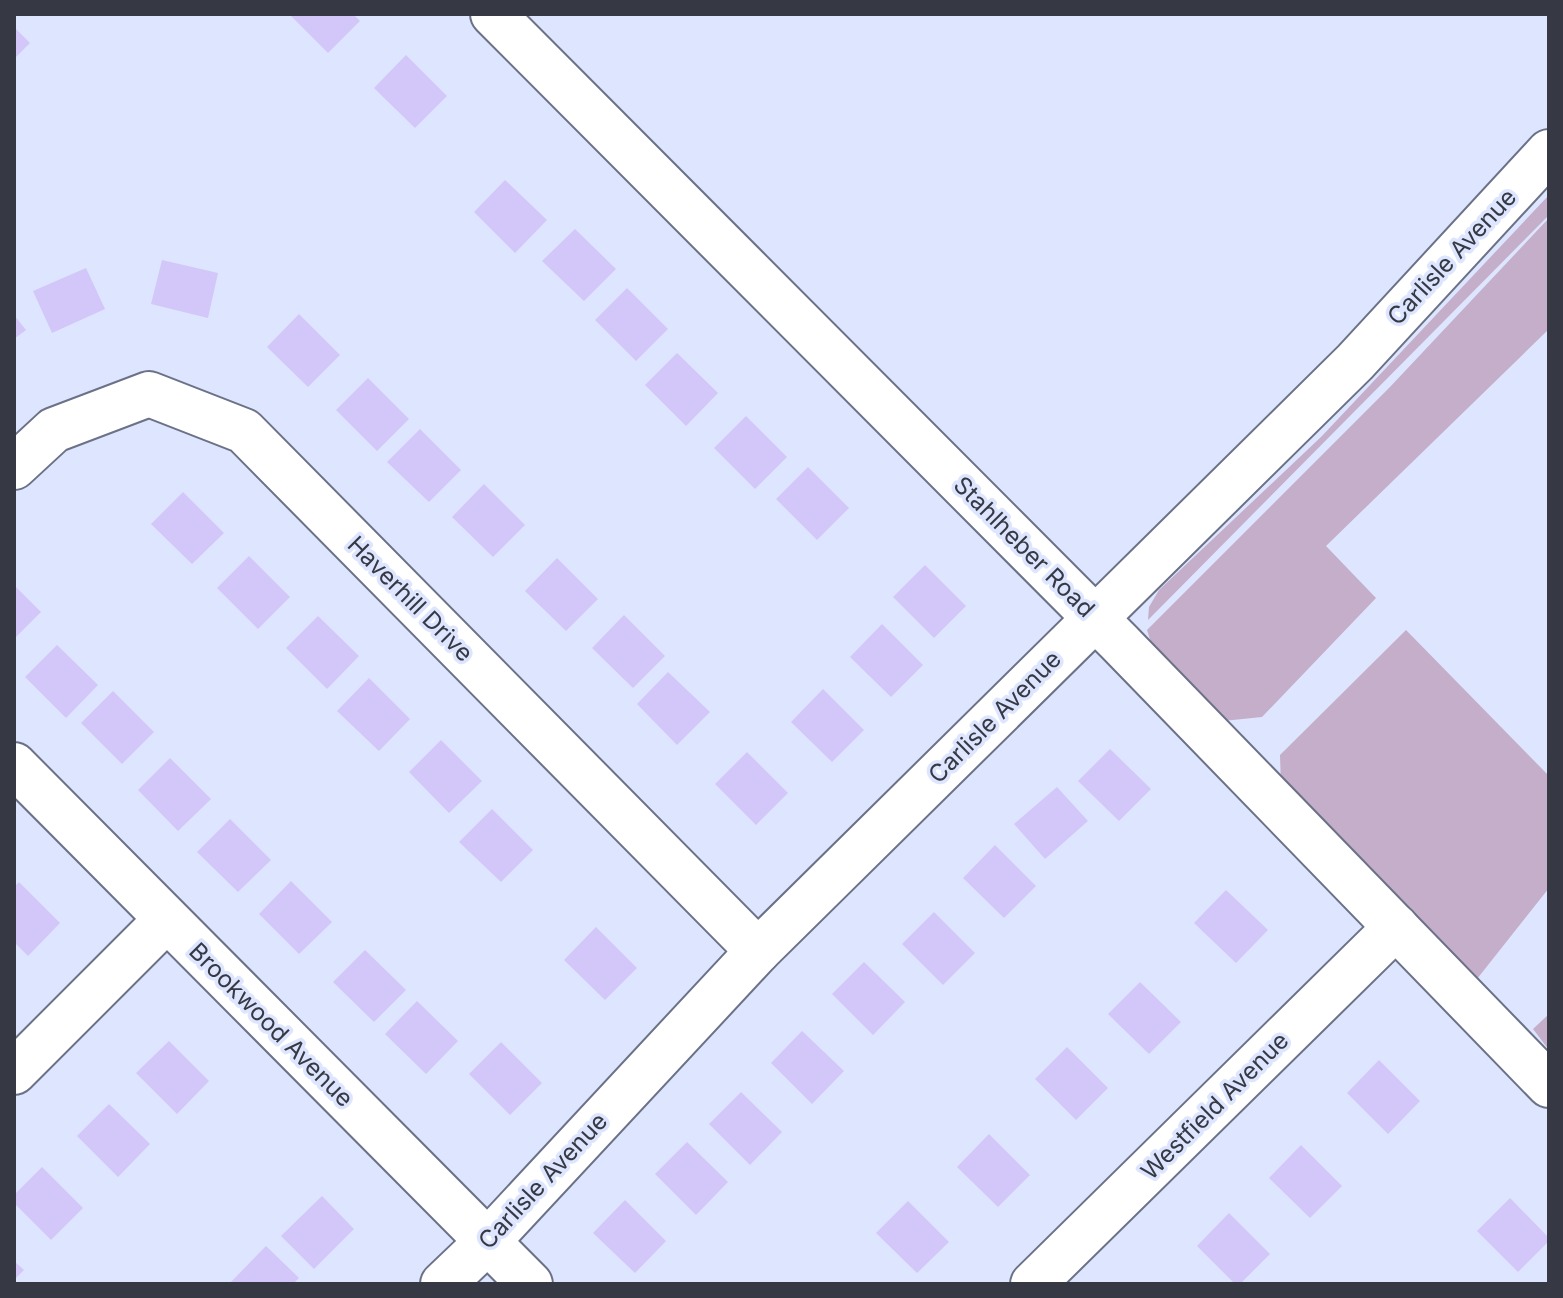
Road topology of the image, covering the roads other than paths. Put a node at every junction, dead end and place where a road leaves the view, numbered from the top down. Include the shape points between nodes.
1 (493, 14) edge
2 (1549, 152) edge
3 (14, 467) edge
4 (1095, 619) junction
5 (14, 765) edge
6 (166, 920) junction
7 (1396, 927) junction
8 (758, 951) junction
9 (14, 1072) edge
10 (1549, 1085) edge
11 (488, 1241) junction
12 (443, 1284) edge
13 (530, 1284) edge
14 (1033, 1284) edge

1 - 4 street, Stahlheber Road
2 - 4 street, Carlisle Avenue via 1355,362
3 - 8 street, Haverhill Drive via 54,430 149,394 244,431
4 - 7 street, Stahlheber Road
4 - 8 street, Carlisle Avenue
5 - 6 street, Brookwood Avenue
6 - 9 street
6 - 11 street, Brookwood Avenue
7 - 10 street, Stahlheber Road
7 - 14 street, Westfield Avenue
8 - 11 street, Carlisle Avenue
11 - 12 street, Carlisle Avenue
11 - 13 street, Brookwood Avenue

